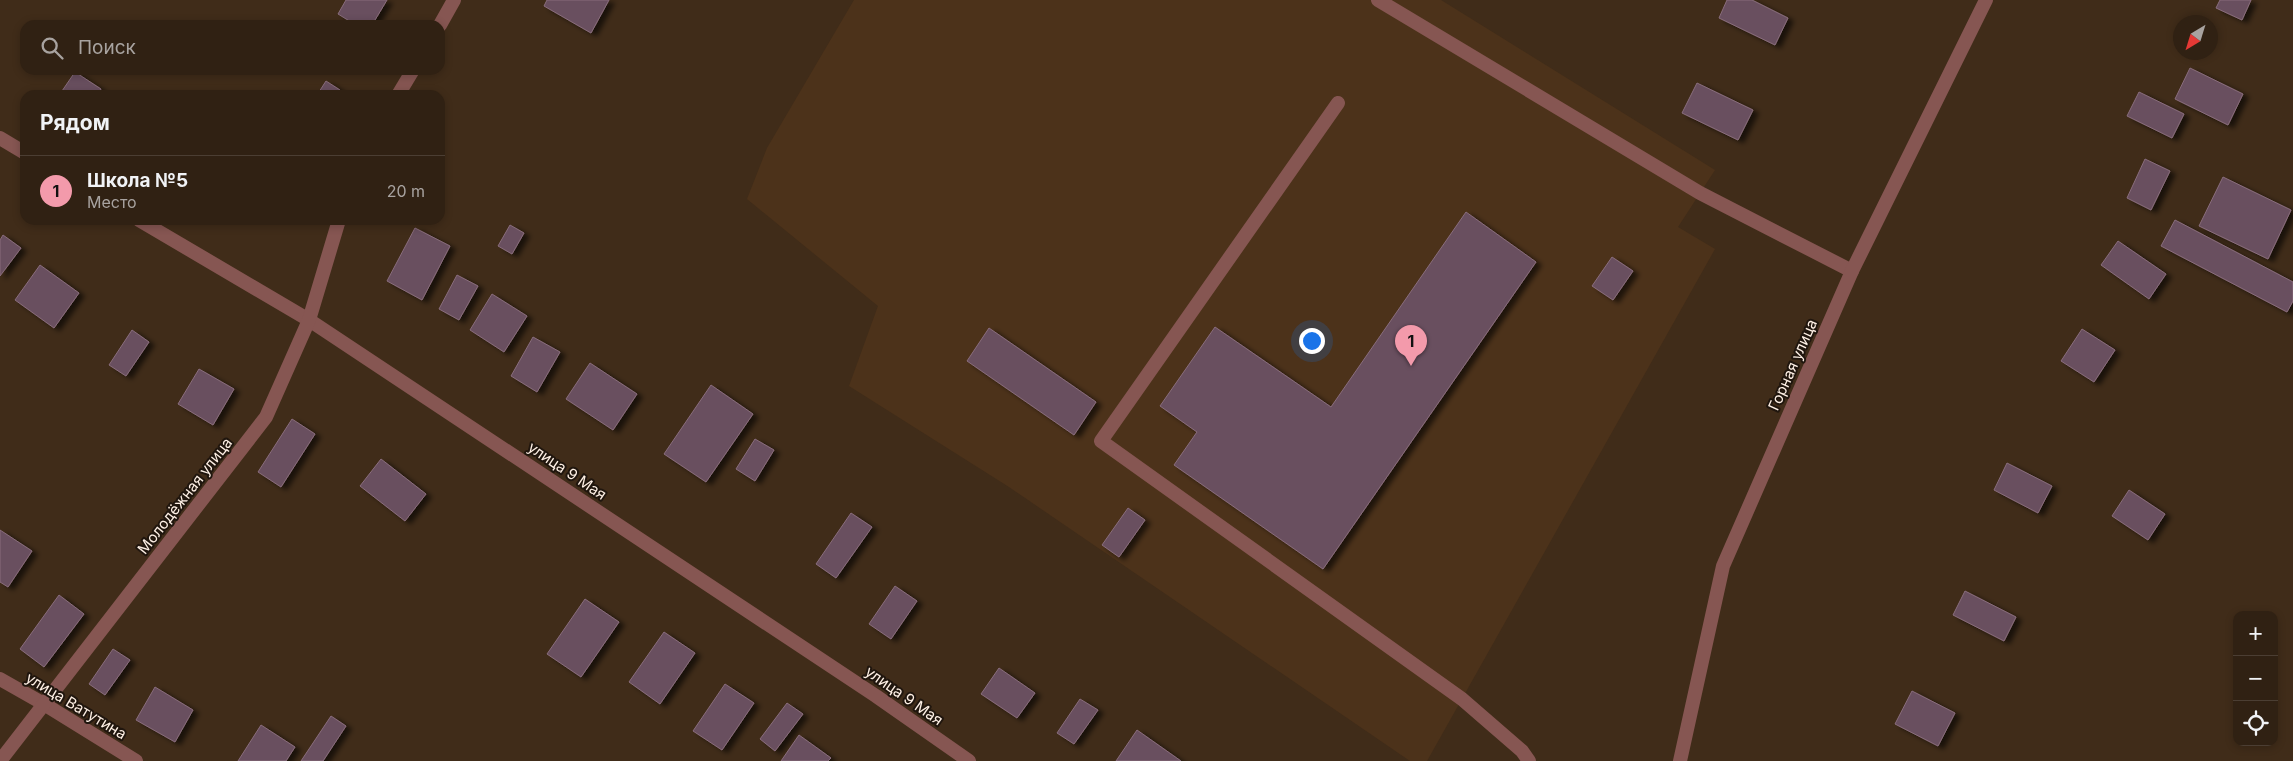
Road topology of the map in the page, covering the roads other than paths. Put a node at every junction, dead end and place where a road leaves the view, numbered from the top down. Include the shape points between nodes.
1 (454, 0) edge
2 (1378, 0) edge
3 (1986, 0) edge
4 (443, 20) edge
5 (410, 75) edge
6 (401, 90) edge
7 (1338, 103) dead end
8 (0, 138) edge
9 (20, 150) edge
10 (148, 225) edge
11 (338, 225) edge
12 (1852, 271) junction
13 (309, 320) junction
14 (0, 679) edge
15 (44, 704) junction
16 (0, 761) edge
17 (136, 761) edge
18 (969, 761) edge
19 (1529, 761) edge
20 (1680, 761) edge

1 - 4 street
2 - 12 street via 1700,193
3 - 12 street, Горная улица
5 - 6 street
7 - 19 street via 1100,441 1462,699 1522,751
8 - 9 street
10 - 13 street, улица 9 Мая
11 - 13 street, Молодёжная улица
12 - 20 street, Горная улица via 1723,566
13 - 15 street, Молодёжная улица via 266,417
13 - 18 street, улица 9 Мая
14 - 15 street, улица Ватутина
15 - 16 street, Молодёжная улица
15 - 17 street, улица Ватутина

